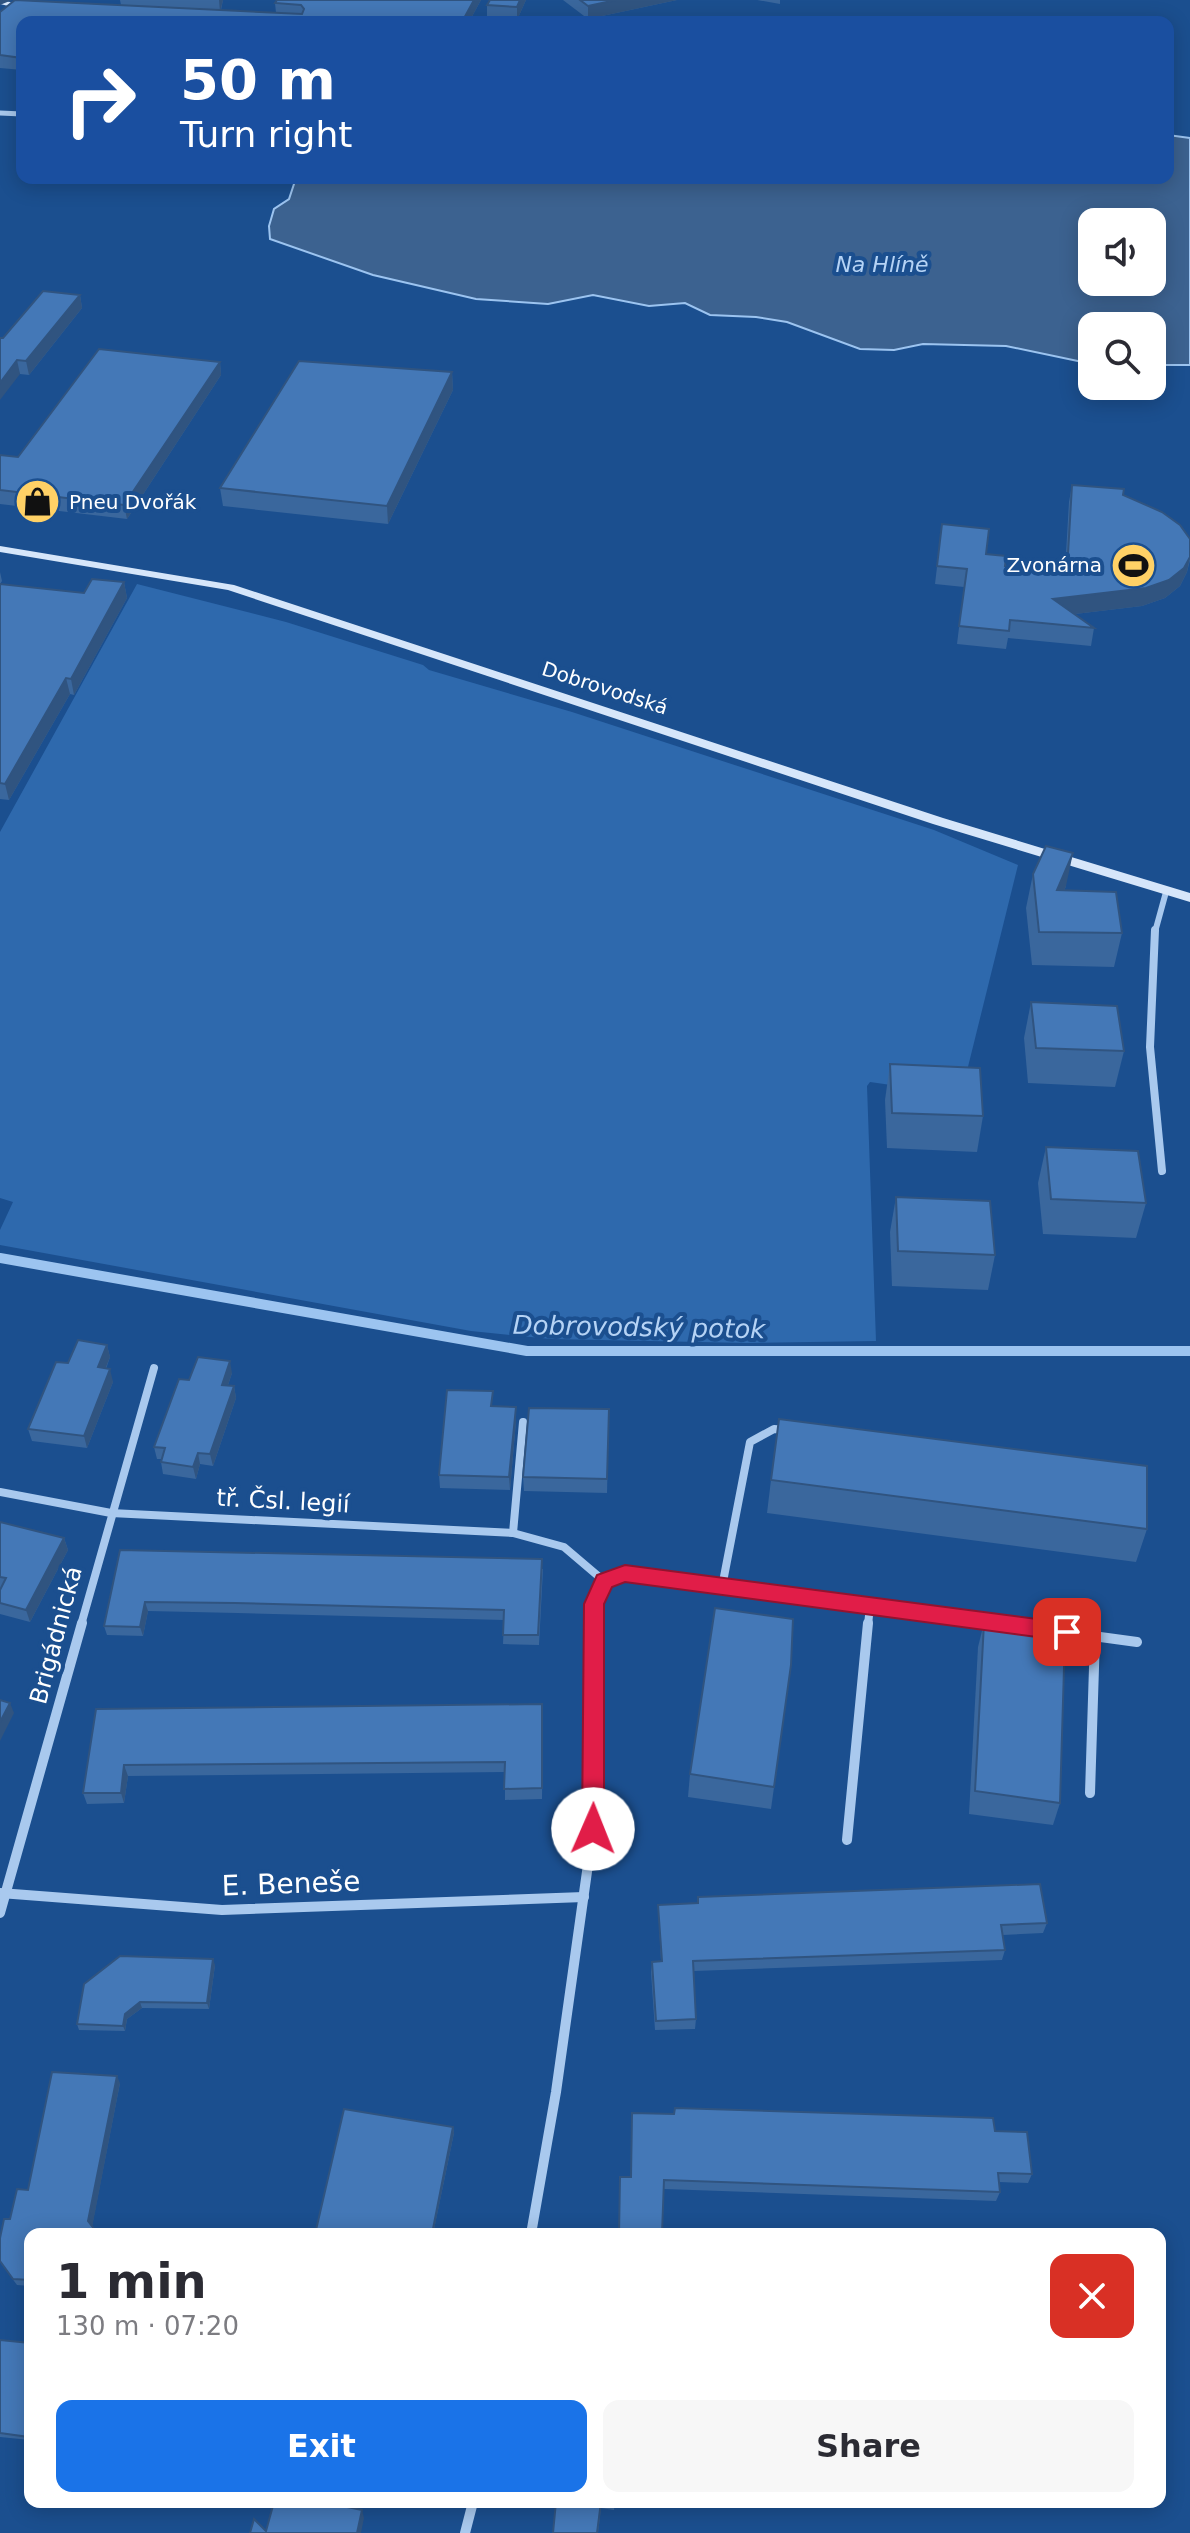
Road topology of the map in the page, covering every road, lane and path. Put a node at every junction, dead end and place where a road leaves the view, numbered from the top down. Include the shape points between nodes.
1 (30, 0) edge
2 (0, 2) edge
3 (17, 6) junction
4 (33, 7) edge
5 (0, 13) edge
6 (0, 549) edge
7 (1166, 892) junction
8 (1190, 898) edge
9 (1162, 1171) dead end
10 (154, 1368) dead end
11 (523, 1422) dead end
12 (805, 1432) edge
13 (0, 1492) edge
14 (111, 1513) junction
15 (513, 1533) junction
16 (604, 1581) junction
17 (722, 1587) junction
18 (870, 1606) junction
19 (1095, 1636) junction
20 (1137, 1642) dead end
21 (1090, 1793) dead end
22 (847, 1840) dead end
23 (3, 1894) edge
24 (584, 1897) junction
25 (0, 1913) edge
26 (532, 2228) edge
27 (471, 2508) edge
28 (465, 2533) edge

1 - 3 street
2 - 3 street
3 - 4 street
3 - 5 street
6 - 7 street, Dobrovodská via 230,587
7 - 8 street, Dobrovodská
7 - 9 street via 1155,923 1147,1031
10 - 14 street, Brigádnická
11 - 15 street
12 - 17 street via 774,1429 750,1442
13 - 14 street, tř. Čsl. legií
14 - 15 street, tř. Čsl. legií
14 - 23 street, Brigádnická
15 - 16 street, tř. Čsl. legií via 564,1547
16 - 17 street via 625,1573
16 - 24 street via 594,1604 593,1829
17 - 18 street
18 - 19 street
18 - 22 street
19 - 20 street
19 - 21 street
23 - 24 street, E. Beneše via 222,1910
23 - 25 street, Brigádnická
24 - 26 street
27 - 28 street

